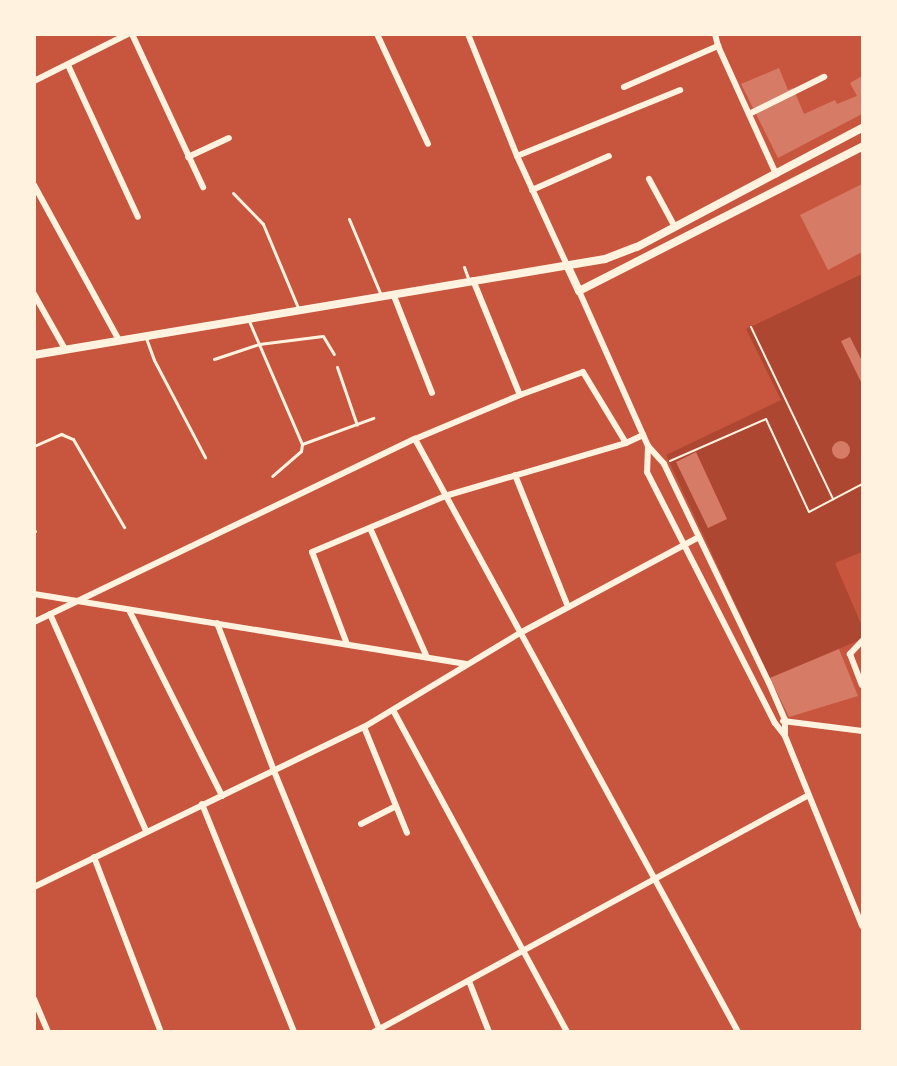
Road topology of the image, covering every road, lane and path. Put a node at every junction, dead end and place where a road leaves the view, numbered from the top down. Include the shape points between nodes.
1 (128, 34) edge
2 (132, 34) edge
3 (377, 34) edge
4 (468, 34) edge
5 (715, 34) edge
6 (718, 46) junction
7 (68, 65) junction
8 (824, 77) dead end
9 (34, 81) edge
10 (624, 87) dead end
11 (680, 90) dead end
12 (749, 114) junction
13 (862, 128) edge
14 (229, 138) dead end
15 (428, 144) dead end
16 (862, 147) edge
17 (517, 156) junction
18 (609, 156) dead end
19 (188, 158) junction
20 (776, 174) junction
21 (649, 178) dead end
22 (34, 185) edge
23 (203, 187) dead end
24 (532, 190) junction
25 (233, 193) dead end
26 (138, 217) dead end
27 (349, 219) dead end
28 (675, 227) junction
29 (567, 265) junction
30 (464, 267) dead end
31 (471, 280) junction
32 (579, 291) junction
33 (34, 294) edge
34 (394, 296) junction
35 (382, 298) junction
36 (300, 312) junction
37 (248, 320) junction
38 (750, 327) dead end
39 (146, 336) junction
40 (119, 340) junction
41 (259, 344) junction
42 (65, 349) junction
43 (334, 354) dead end
44 (34, 355) edge
45 (214, 359) dead end
46 (337, 367) dead end
47 (432, 393) dead end
48 (520, 395) junction
49 (373, 418) dead end
50 (357, 425) junction
51 (643, 435) junction
52 (415, 439) junction
53 (626, 443) junction
54 (302, 444) junction
55 (34, 446) edge
56 (648, 446) junction
57 (205, 457) dead end
58 (664, 464) junction
59 (515, 475) junction
60 (272, 476) dead end
61 (862, 484) edge
62 (445, 496) junction
63 (833, 499) junction
64 (124, 527) dead end
65 (370, 528) junction
66 (697, 538) junction
67 (684, 545) junction
68 (34, 594) edge
69 (75, 600) junction
70 (568, 607) junction
71 (129, 610) junction
72 (51, 614) junction
73 (34, 622) edge
74 (217, 622) junction
75 (520, 633) junction
76 (862, 641) edge
77 (347, 644) junction
78 (426, 655) junction
79 (466, 664) junction
80 (862, 685) edge
81 (393, 710) junction
82 (785, 720) junction
83 (775, 723) junction
84 (364, 727) junction
85 (862, 731) edge
86 (785, 736) junction
87 (274, 771) junction
88 (809, 795) junction
89 (222, 796) junction
90 (202, 804) junction
91 (396, 806) junction
92 (361, 824) dead end
93 (146, 831) junction
94 (407, 832) dead end
95 (94, 857) junction
96 (656, 879) junction
97 (34, 887) edge
98 (862, 926) edge
99 (523, 952) junction
100 (469, 981) junction
101 (34, 999) edge
102 (378, 1031) edge
103 (48, 1032) edge
104 (161, 1032) edge
105 (294, 1032) edge
106 (489, 1032) edge
107 (567, 1032) edge
108 (738, 1032) edge

1 - 7 street
2 - 19 street
3 - 15 street
4 - 17 street
5 - 6 street
6 - 10 street
6 - 12 street
7 - 9 street
7 - 26 street
8 - 12 street
11 - 17 street
12 - 20 street
13 - 20 street
14 - 19 street
16 - 32 street
17 - 24 street
18 - 24 street
19 - 23 street
20 - 28 street
21 - 28 street
22 - 40 street
24 - 29 street
25 - 36 lane via 263,224
27 - 35 lane
28 - 29 street via 621,254
29 - 31 street
29 - 32 street
30 - 31 lane
31 - 34 street
31 - 48 street
32 - 51 street
33 - 42 street
34 - 35 street
34 - 47 street
35 - 36 street
36 - 37 street
37 - 39 street
37 - 41 lane
38 - 63 path
39 - 40 street
39 - 57 lane via 154,360
40 - 42 street
41 - 43 lane via 323,336
41 - 45 lane
41 - 54 lane
42 - 44 street
46 - 50 lane
48 - 52 street
48 - 53 street via 584,372
49 - 50 lane
50 - 54 lane
51 - 53 street
51 - 56 street
52 - 62 street
52 - 69 street
53 - 59 street
54 - 60 lane via 301,451
55 - 64 lane via 61,434 73,439
56 - 58 street
56 - 67 street via 648,472
58 - 63 path via 766,419 809,512
58 - 66 street
59 - 62 street
59 - 70 street
61 - 63 path
62 - 65 street
62 - 75 street
65 - 77 street via 312,552
65 - 78 street
66 - 67 street
66 - 82 street
67 - 70 street
67 - 83 street
68 - 69 street
69 - 71 street
69 - 72 street
70 - 75 street
71 - 74 street
71 - 89 street
72 - 73 street
72 - 93 street
74 - 77 street
74 - 87 street
75 - 79 street
75 - 96 street
76 - 80 street via 850,654
77 - 78 street
78 - 79 street
79 - 81 street
81 - 84 street
81 - 99 street
82 - 83 street
82 - 85 street
82 - 86 street
83 - 86 street
84 - 87 street
84 - 91 street
86 - 88 street
87 - 89 street
87 - 102 street
88 - 96 street
88 - 98 street
89 - 90 street
90 - 93 street
90 - 105 street
91 - 92 street
91 - 94 street
93 - 95 street
95 - 97 street
95 - 104 street
96 - 99 street
96 - 108 street
99 - 100 street
99 - 107 street
100 - 102 street
100 - 106 street
101 - 103 street

